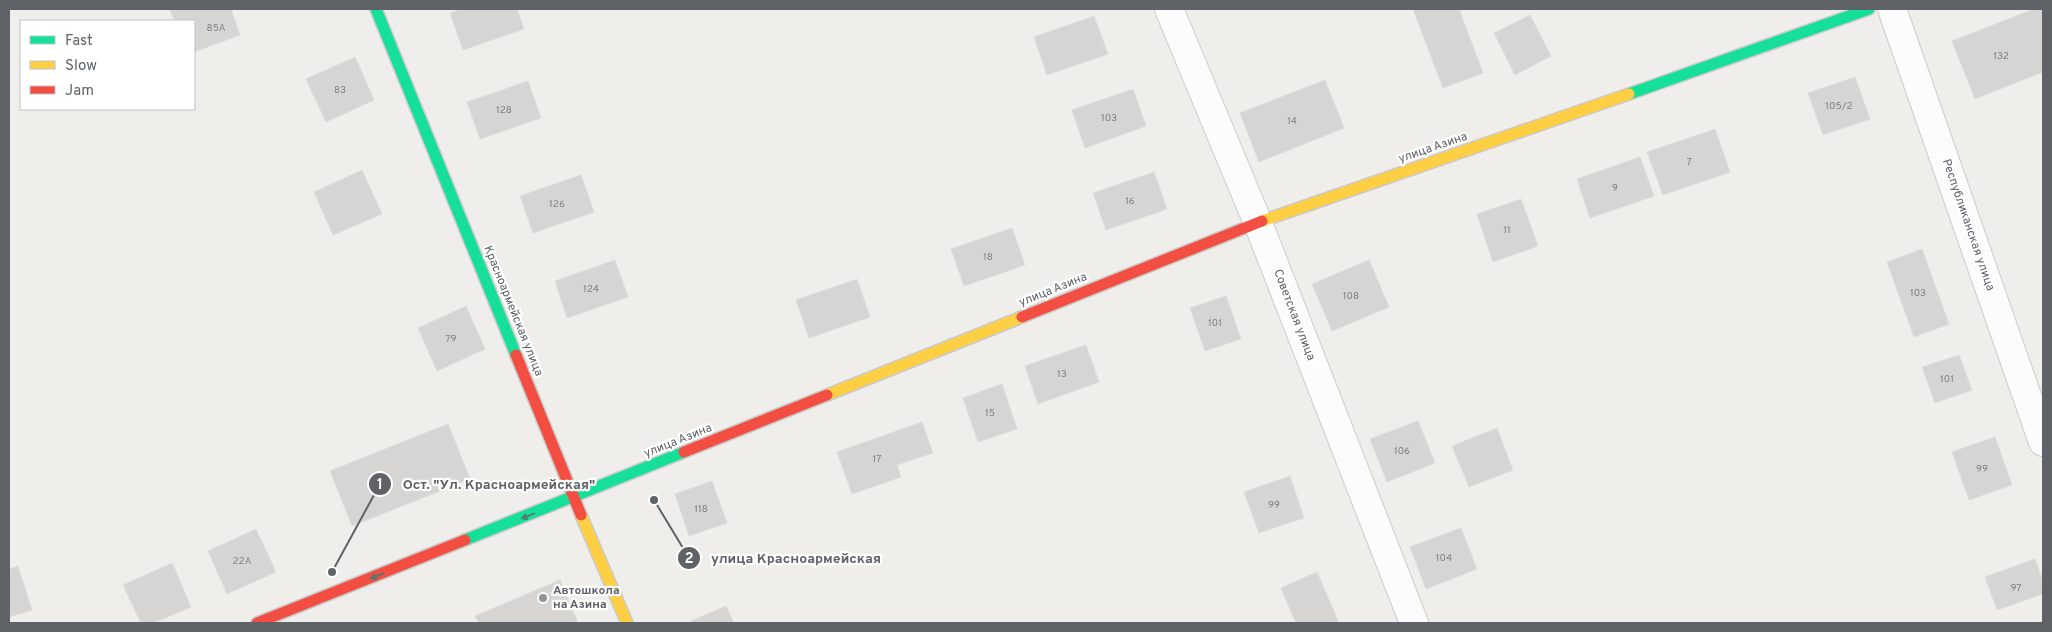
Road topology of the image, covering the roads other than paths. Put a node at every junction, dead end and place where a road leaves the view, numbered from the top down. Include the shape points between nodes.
1 (376, 9) edge
2 (1169, 9) edge
3 (1869, 9) edge
4 (1892, 9) edge
5 (1258, 223) junction
6 (2043, 442) edge
7 (574, 498) junction
8 (257, 623) edge
9 (627, 623) edge
10 (1414, 623) edge

1 - 7 main road, Красноармейская улица
2 - 5 street, Советская улица
3 - 5 main road, улица Азина
4 - 6 street, Республиканская улица
5 - 7 main road, улица Азина
5 - 10 street, Советская улица
7 -> 8 main road, улица Азина
7 - 9 main road, Красноармейская улица

